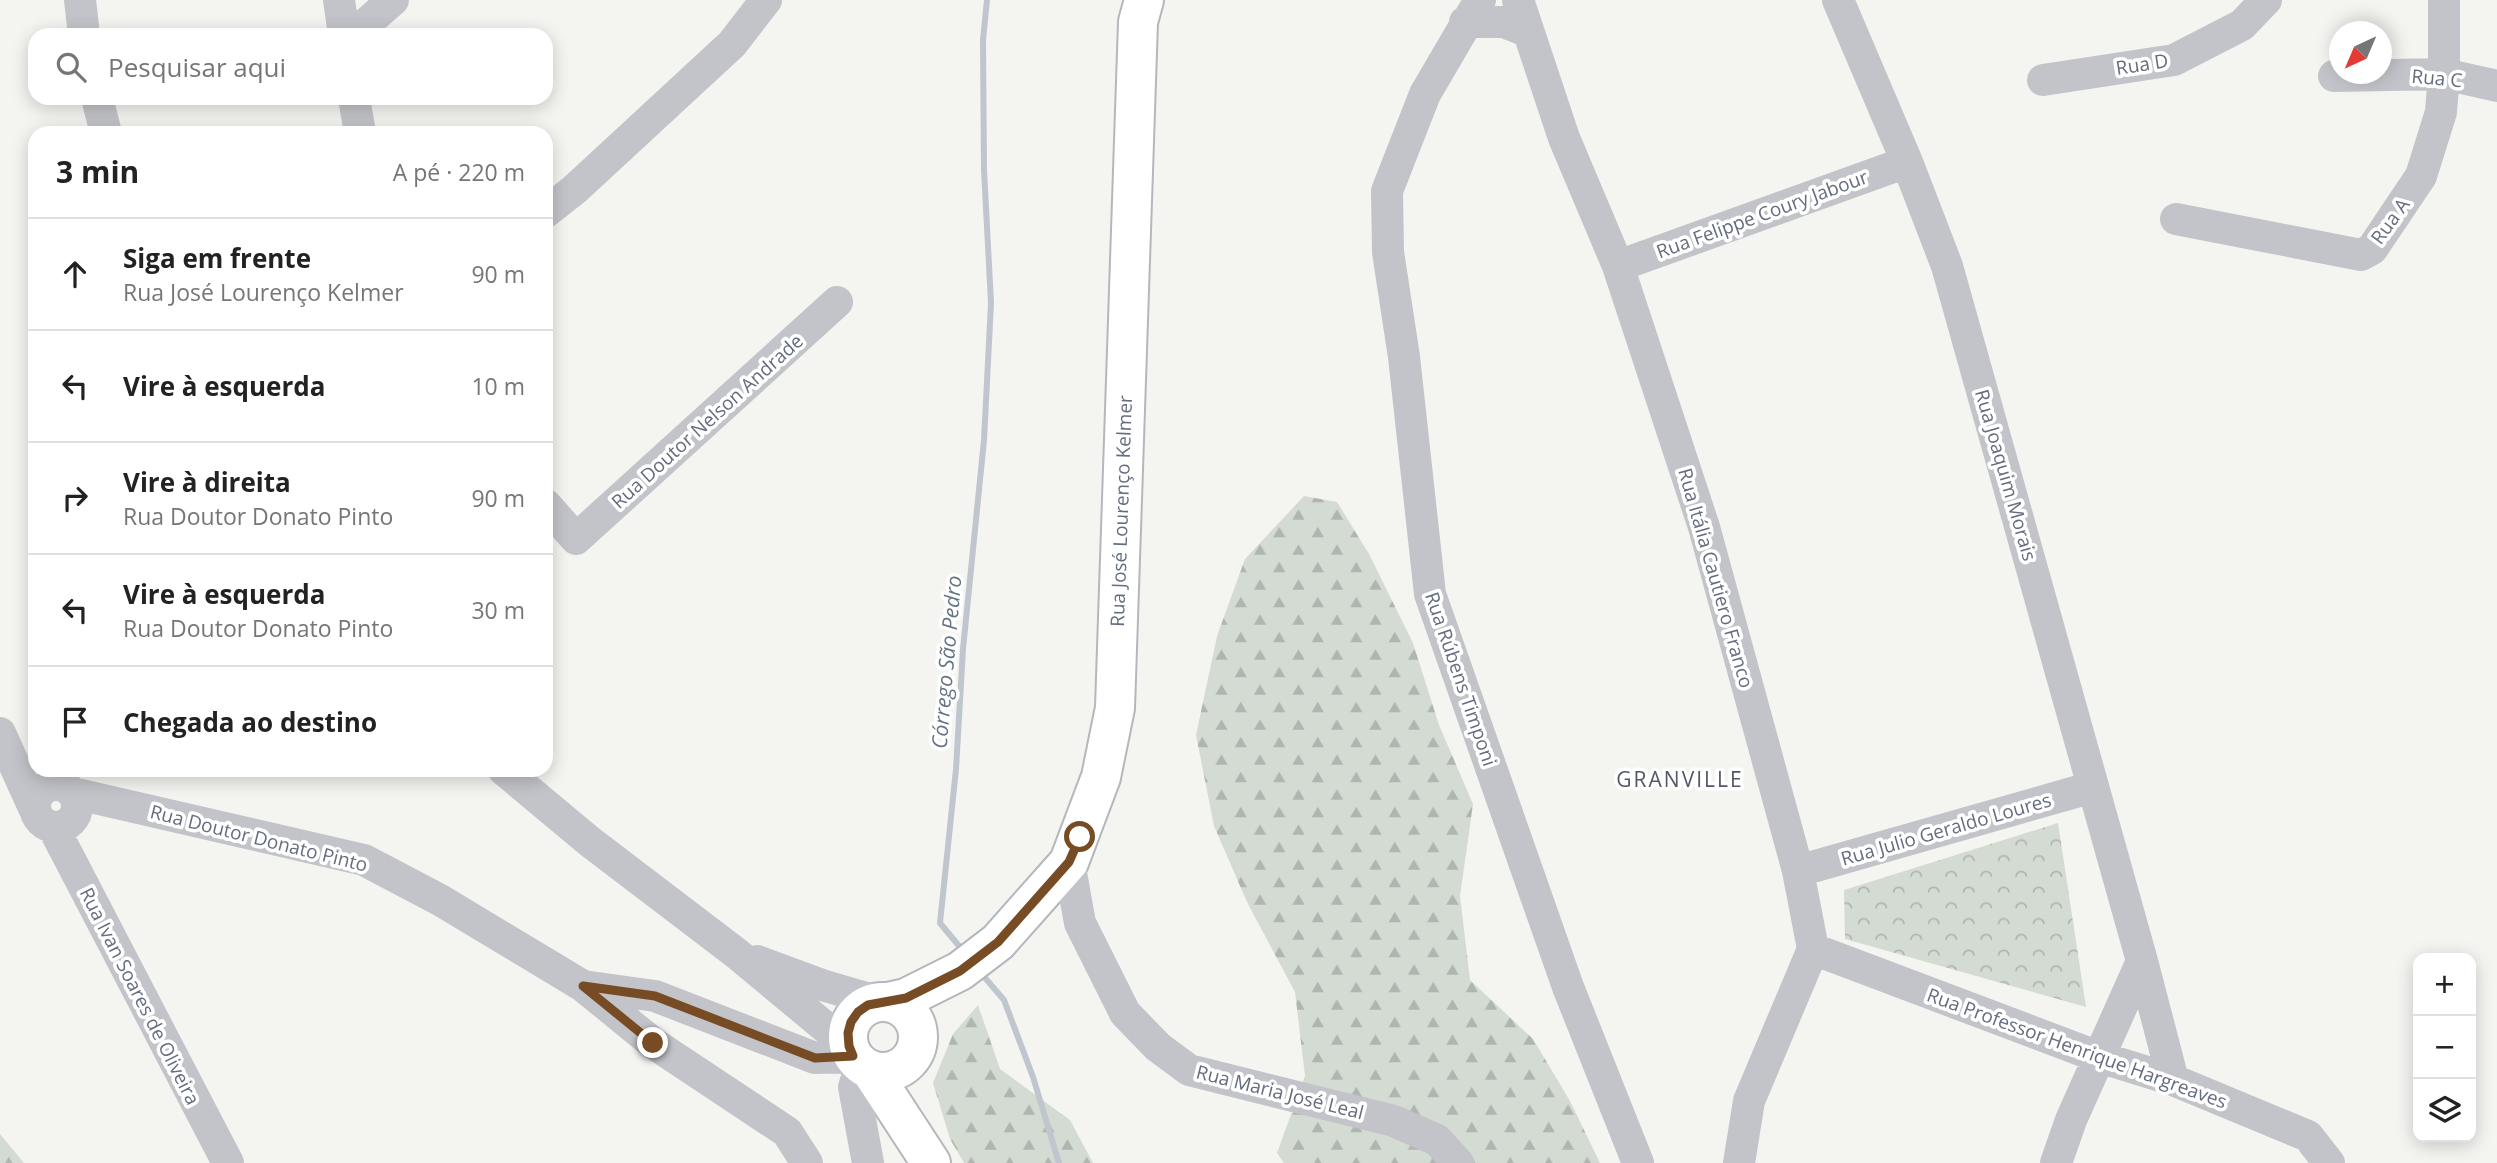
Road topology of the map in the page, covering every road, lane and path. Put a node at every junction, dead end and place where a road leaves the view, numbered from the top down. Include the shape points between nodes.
1 (80, 0) edge
2 (339, 0) edge
3 (393, 0) edge
4 (766, 0) edge
5 (1144, 0) edge
6 (1518, 0) edge
7 (1838, 0) edge
8 (2266, 0) edge
9 (2444, 0) edge
10 (1472, 11) edge
11 (84, 28) edge
12 (343, 28) edge
13 (361, 28) edge
14 (1527, 31) junction
15 (2444, 74) junction
16 (2392, 75) edge
17 (2043, 79) dead end
18 (2497, 86) edge
19 (99, 105) edge
20 (355, 105) edge
21 (104, 126) edge
22 (359, 126) edge
23 (1907, 162) junction
24 (553, 206) edge
25 (2176, 219) dead end
26 (1618, 266) junction
27 (837, 302) dead end
28 (553, 513) edge
29 (0, 731) edge
30 (28, 757) edge
31 (512, 777) edge
32 (51, 778) edge
33 (2093, 787) junction
34 (44, 818) junction
35 (1069, 862) junction
36 (1798, 871) junction
37 (1027, 909) junction
38 (1080, 923) junction
39 (1812, 949) junction
40 (736, 953) junction
41 (2142, 961) junction
42 (961, 970) junction
43 (583, 986) junction
44 (884, 1002) junction
45 (916, 1045) junction
46 (2099, 1057) junction
47 (859, 1060) junction
48 (2173, 1080) junction
49 (928, 1157) edge
50 (228, 1163) edge
51 (807, 1163) edge
52 (868, 1163) edge
53 (1458, 1163) edge
54 (1639, 1163) edge
55 (1739, 1163) edge
56 (2056, 1163) edge
57 (2329, 1163) edge

1 - 11 street
2 - 12 street
3 - 13 street
4 - 24 street via 732,44
5 - 35 main road, Rua José Lourenço Kelmer via 1138,22 1115,708 1101,777
6 - 14 street, Rua Itália Cautiero Franco
7 - 23 street, Rua Joaquim Morais
8 - 17 street, Rua D via 2242,25 2174,60
9 - 15 street, Rua A
10 - 14 street, Rua Rúbens Timponi
10 - 54 street, Rua Rúbens Timponi via 1425,94 1387,191 1388,253 1430,594 1568,987
14 - 26 street, Rua Itália Cautiero Franco via 1564,138
15 - 16 street, Rua C
15 - 18 street, Rua C
15 - 25 street, Rua A via 2441,112 2421,176 2372,249 2361,255
19 - 21 street
20 - 22 street
23 - 26 street, Rua Felippe Coury Jabour
23 - 33 street, Rua Joaquim Morais via 1947,266
26 - 36 street, Rua Itália Cautiero Franco via 1704,527
27 - 28 street, Rua Doutor Nelson Andrade via 576,539
29 - 30 street, Rua Ivan Soares de Oliveira
29 - 34 street, Rua Ivan Soares de Oliveira
31 - 40 street
32 - 34 street via 76,800 75,817 69,823
32 - 43 street, Rua Doutor Donato Pinto via 364,860
33 - 36 street, Rua Julio Geraldo Loures
33 - 41 street, Rua Joaquim Morais
34 - 50 street, Rua Ivan Soares de Oliveira
35 - 37 main road, Rua José Lourenço Kelmer
35 - 38 street, Rua Maria José Leal
36 - 39 street, Rua Itália Cautiero Franco
37 - 38 street via 1055,908
37 - 42 main road, Rua José Lourenço Kelmer via 998,942
38 - 53 street, Rua Maria José Leal via 1125,1013 1189,1070 1394,1121 1437,1140
39 - 46 street, Rua Professor Henrique Hargreaves
39 - 55 street via 1749,1101
40 - 44 street
40 - 47 street
41 - 46 street
41 - 48 street, Rua Joaquim Morais
42 - 44 main road, Rua José Lourenço Kelmer via 906,998
42 - 45 main road, Rua José Lourenço Kelmer
43 - 47 street, Rua Doutor Donato Pinto via 655,996 815,1058
43 - 51 street, Rua Doutor Donato Pinto via 653,1043 788,1132
44 - 45 main road via 908,1013
44 - 47 main road via 868,1005 851,1022 848,1033
45 - 47 main road via 905,1065 895,1071 883,1073
45 - 49 main road
46 - 48 street, Rua Professor Henrique Hargreaves
46 - 56 street
47 - 49 main road
47 - 52 street via 855,1087
48 - 57 street, Rua Professor Henrique Hargreaves via 2308,1136

